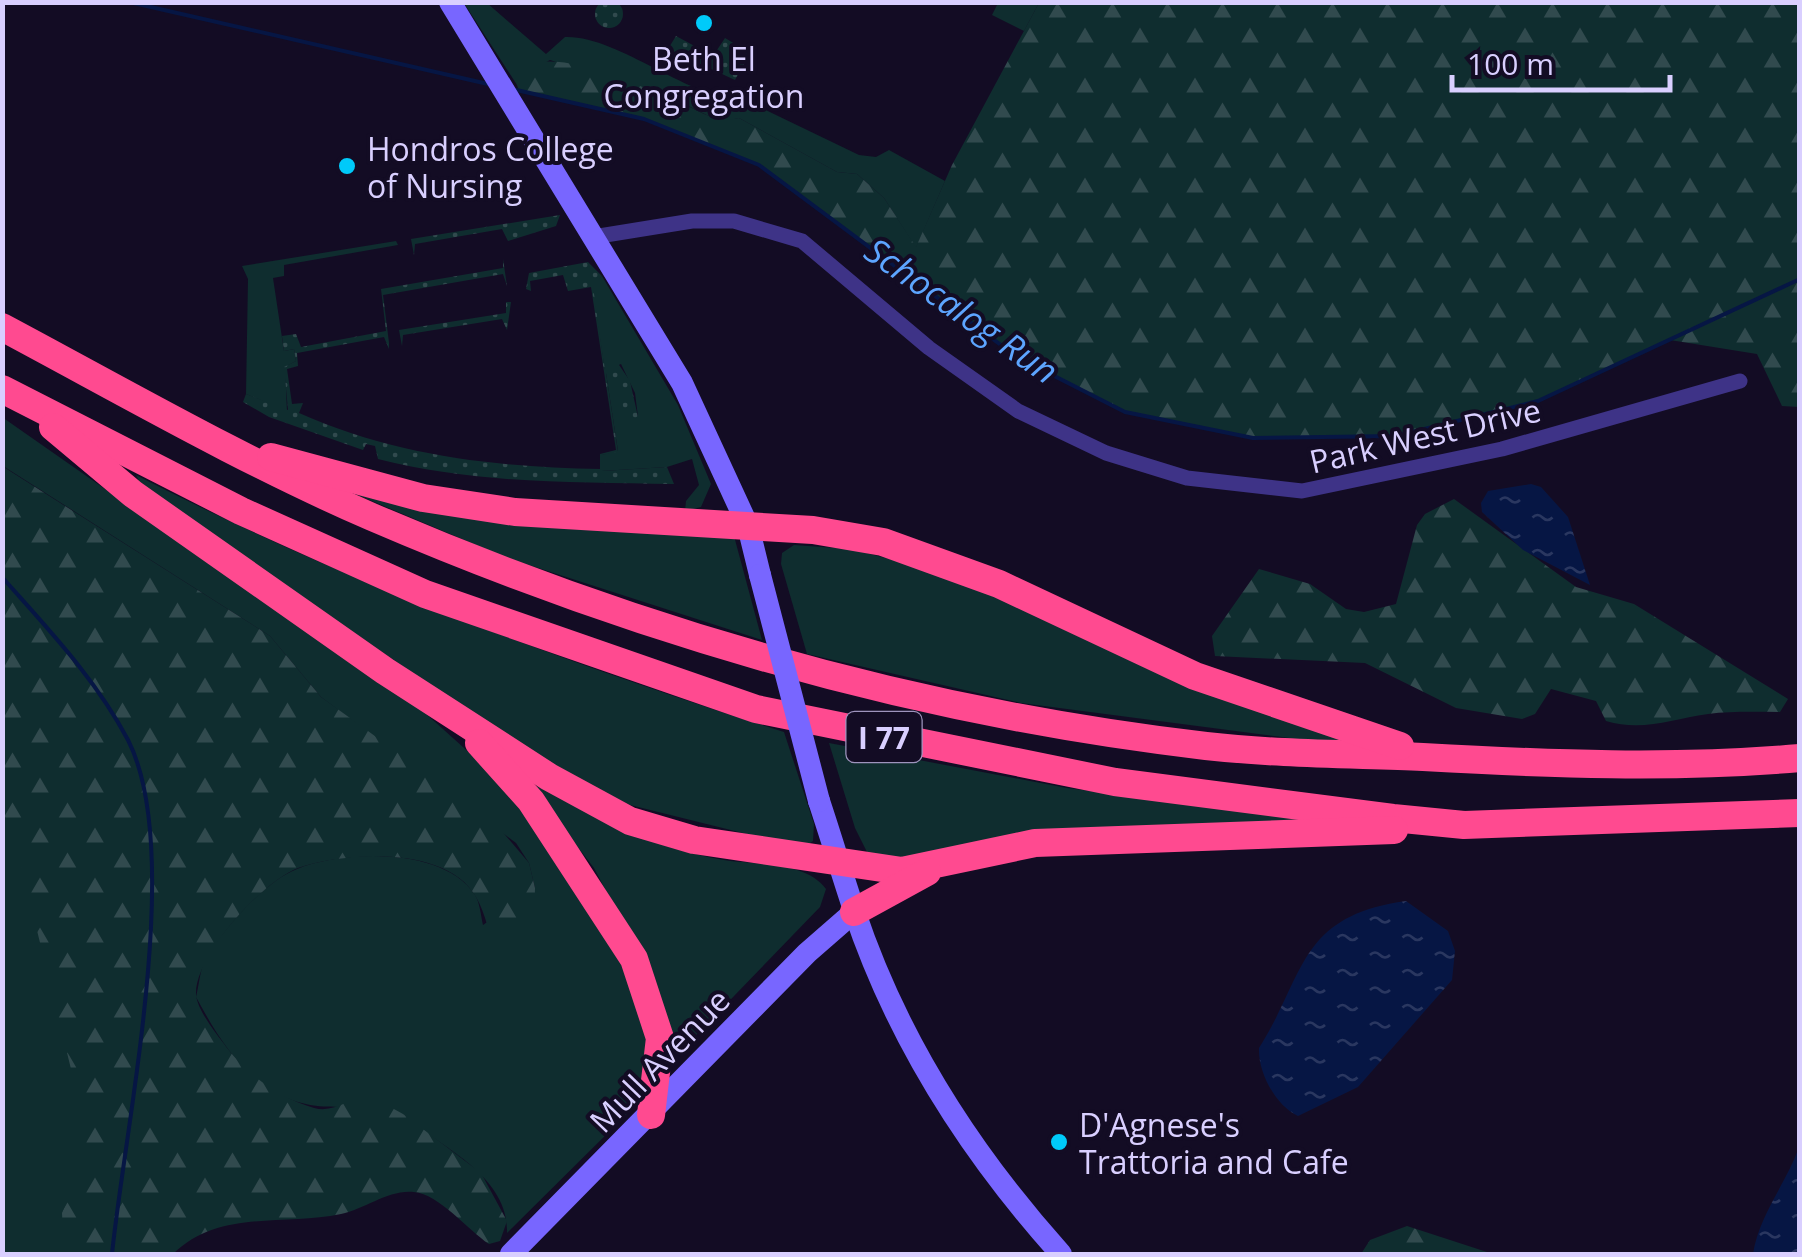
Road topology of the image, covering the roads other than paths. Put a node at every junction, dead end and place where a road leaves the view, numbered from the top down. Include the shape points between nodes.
1 (450, 2) edge
2 (593, 238) junction
3 (2, 327) edge
4 (1740, 381) dead end
5 (14, 396) edge
6 (224, 446) junction
7 (748, 526) junction
8 (458, 719) junction
9 (1440, 758) junction
10 (1800, 758) edge
11 (1800, 813) edge
12 (1464, 824) junction
13 (950, 861) junction
14 (841, 865) junction
15 (854, 912) junction
16 (652, 1115) junction
17 (512, 1254) edge
18 (1061, 1254) edge

1 - 2 street
2 - 4 street, Park West Drive via 692,221 734,221 802,241 1018,411 1106,453 1187,478 1302,491 1502,450
2 - 7 street via 682,383
3 - 6 highway, I 77
5 - 8 highway via 133,494
5 - 12 highway, I 77 via 425,594 756,709 1116,782
6 - 7 highway via 456,504
6 - 9 highway, I 77 via 354,509 518,576 756,656 949,704 1112,733 1210,747
7 - 9 highway via 846,534 914,550 1195,676
7 - 14 street, bridge
8 - 14 highway via 630,821 694,840
8 - 16 highway via 530,802 634,959 660,1038
9 - 10 highway, I 77 via 1703,766
11 - 12 highway, I 77
12 - 13 highway via 1035,843
13 - 14 highway via 902,871
13 - 15 highway
14 - 15 street
15 - 16 street, Mull Avenue
15 - 18 street via 912,1046 954,1118
16 - 17 street, Mull Avenue

